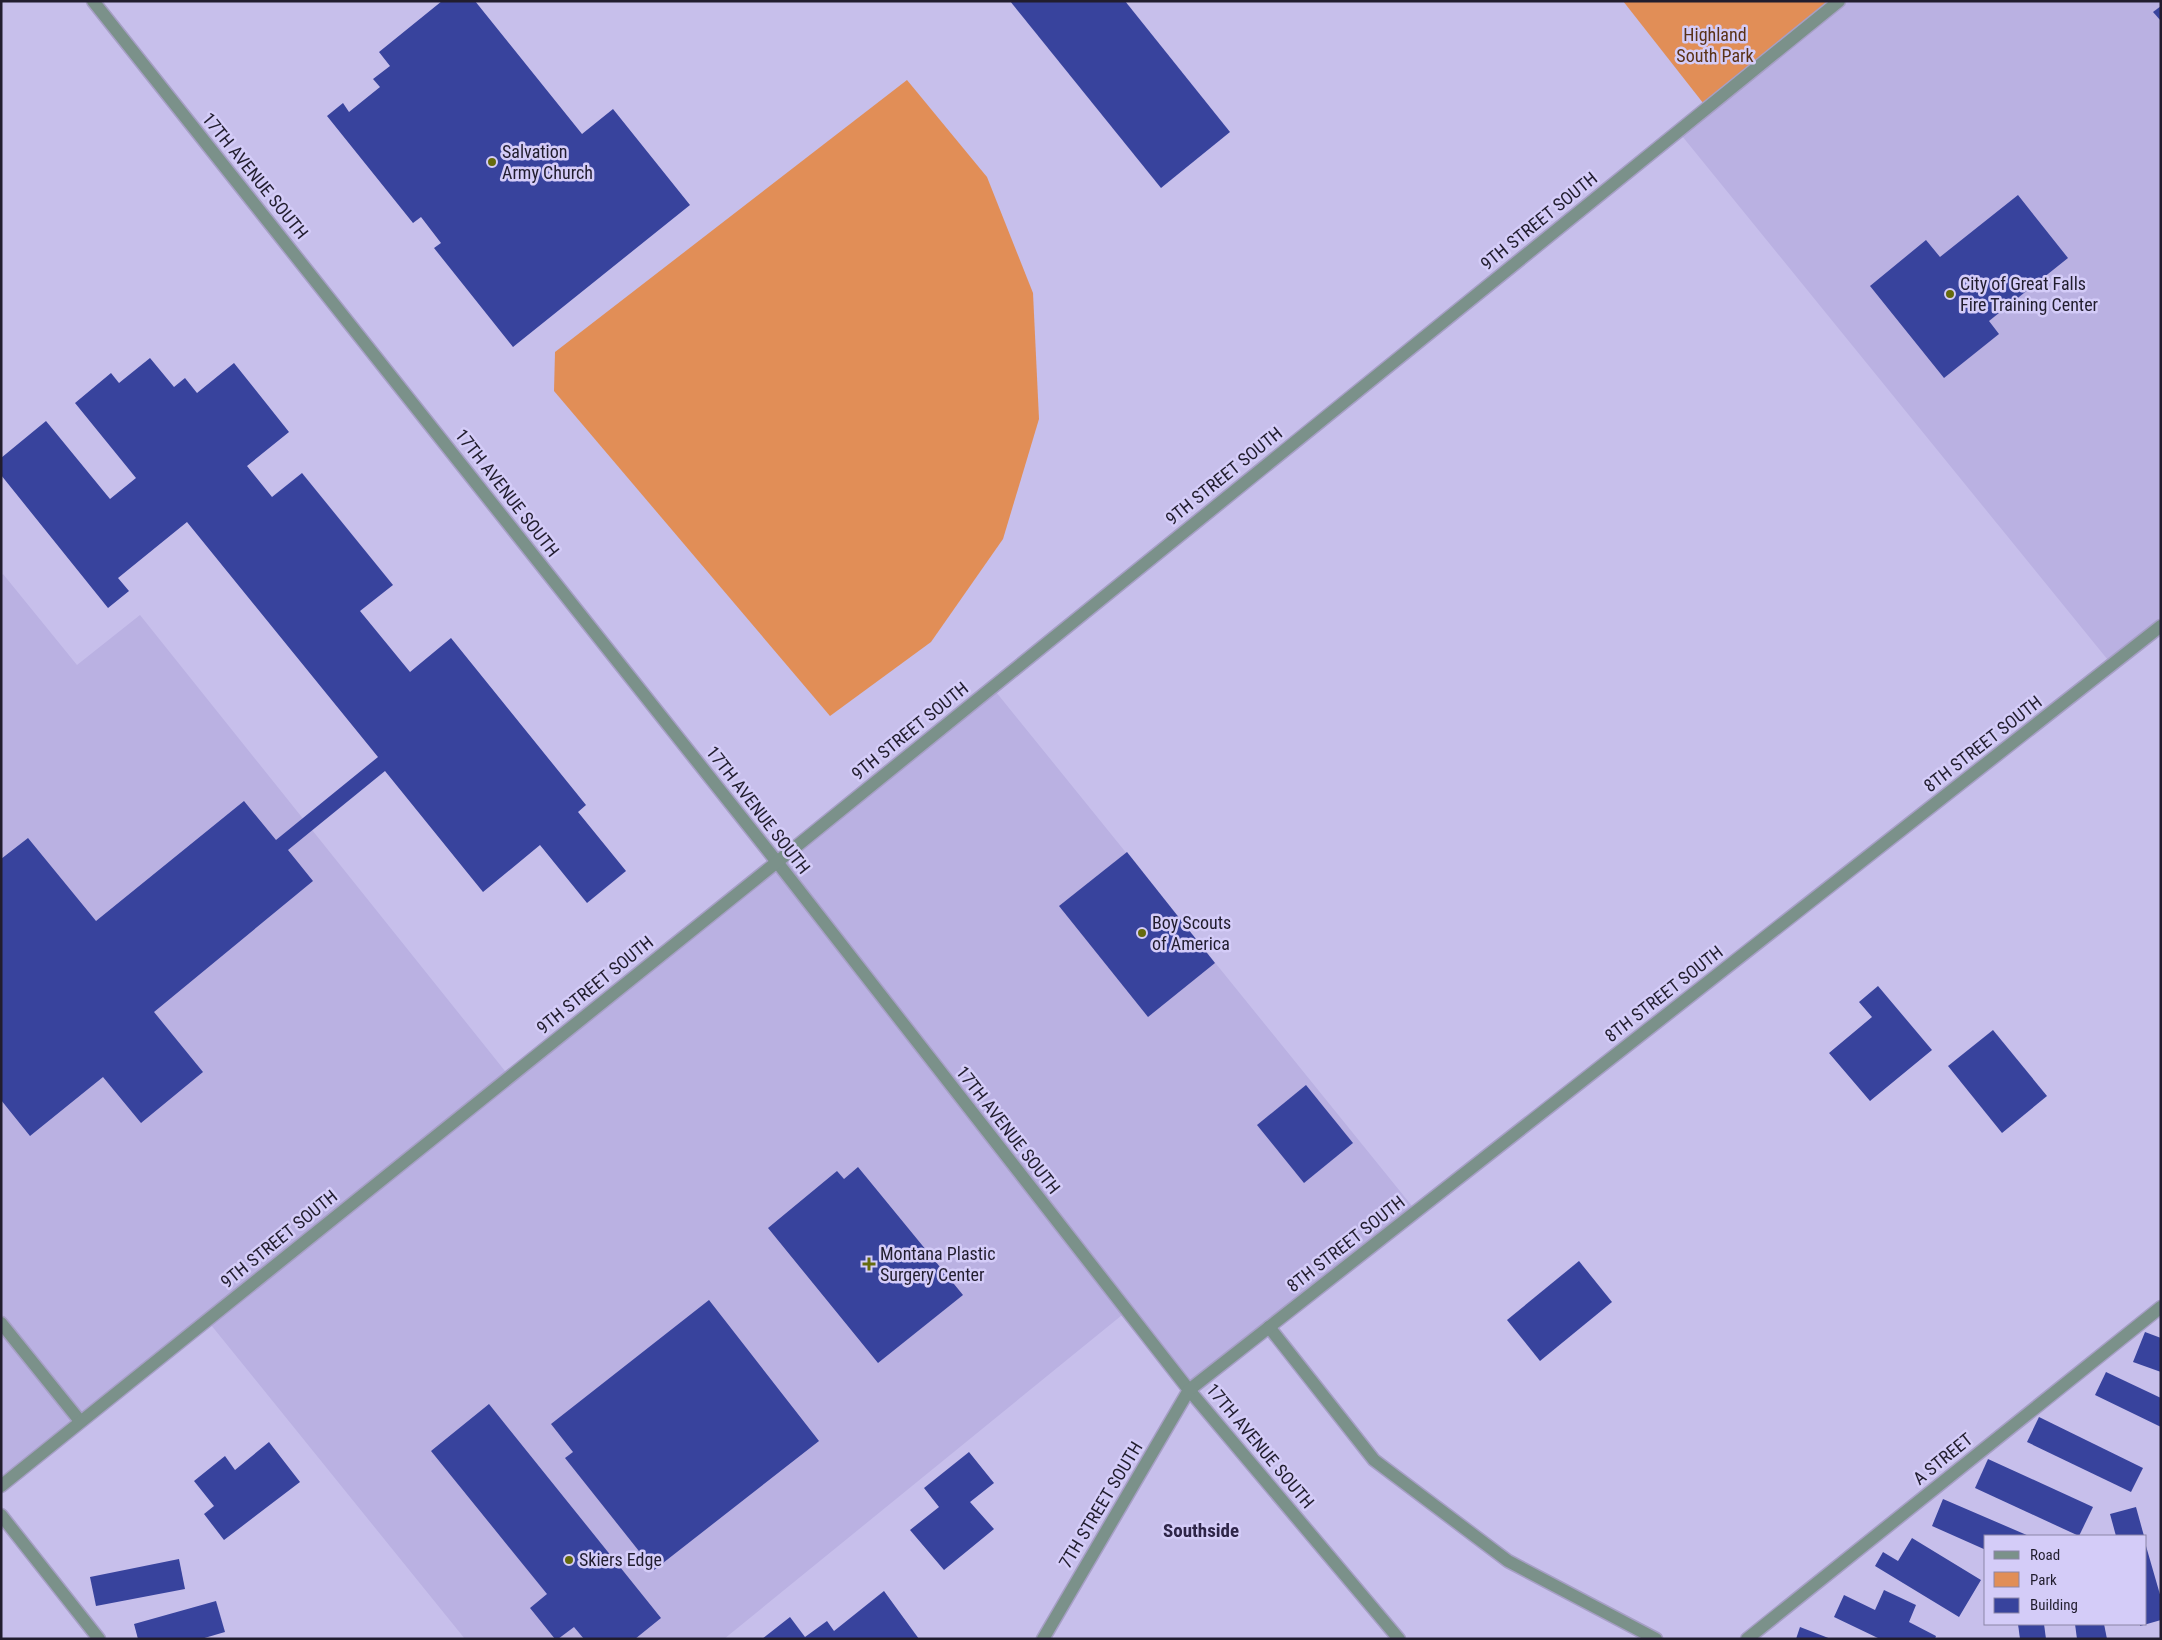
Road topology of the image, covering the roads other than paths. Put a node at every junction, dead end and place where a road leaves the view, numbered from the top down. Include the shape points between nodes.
1 (93, 1) edge
2 (1839, 1) edge
3 (2161, 626) edge
4 (777, 862) junction
5 (2161, 1307) edge
6 (1, 1323) edge
7 (1269, 1327) junction
8 (1189, 1390) junction
9 (80, 1421) junction
10 (1, 1486) edge
11 (1, 1515) edge
12 (99, 1639) edge
13 (1042, 1639) edge
14 (1399, 1639) edge
15 (1656, 1639) edge
16 (1746, 1639) edge

1 - 4 street, 17TH AVENUE SOUTH
2 - 4 street, 9TH STREET SOUTH
3 - 7 street, 8TH STREET SOUTH
4 - 8 street, 17TH AVENUE SOUTH
4 - 9 street, 9TH STREET SOUTH
5 - 16 street, A STREET
6 - 9 street
7 - 8 street, 8TH STREET SOUTH
7 - 15 street via 1374,1460 1508,1561
8 - 13 street, 7TH STREET SOUTH
8 - 14 street, 17TH AVENUE SOUTH
9 - 10 street, 9TH STREET SOUTH
11 - 12 street

